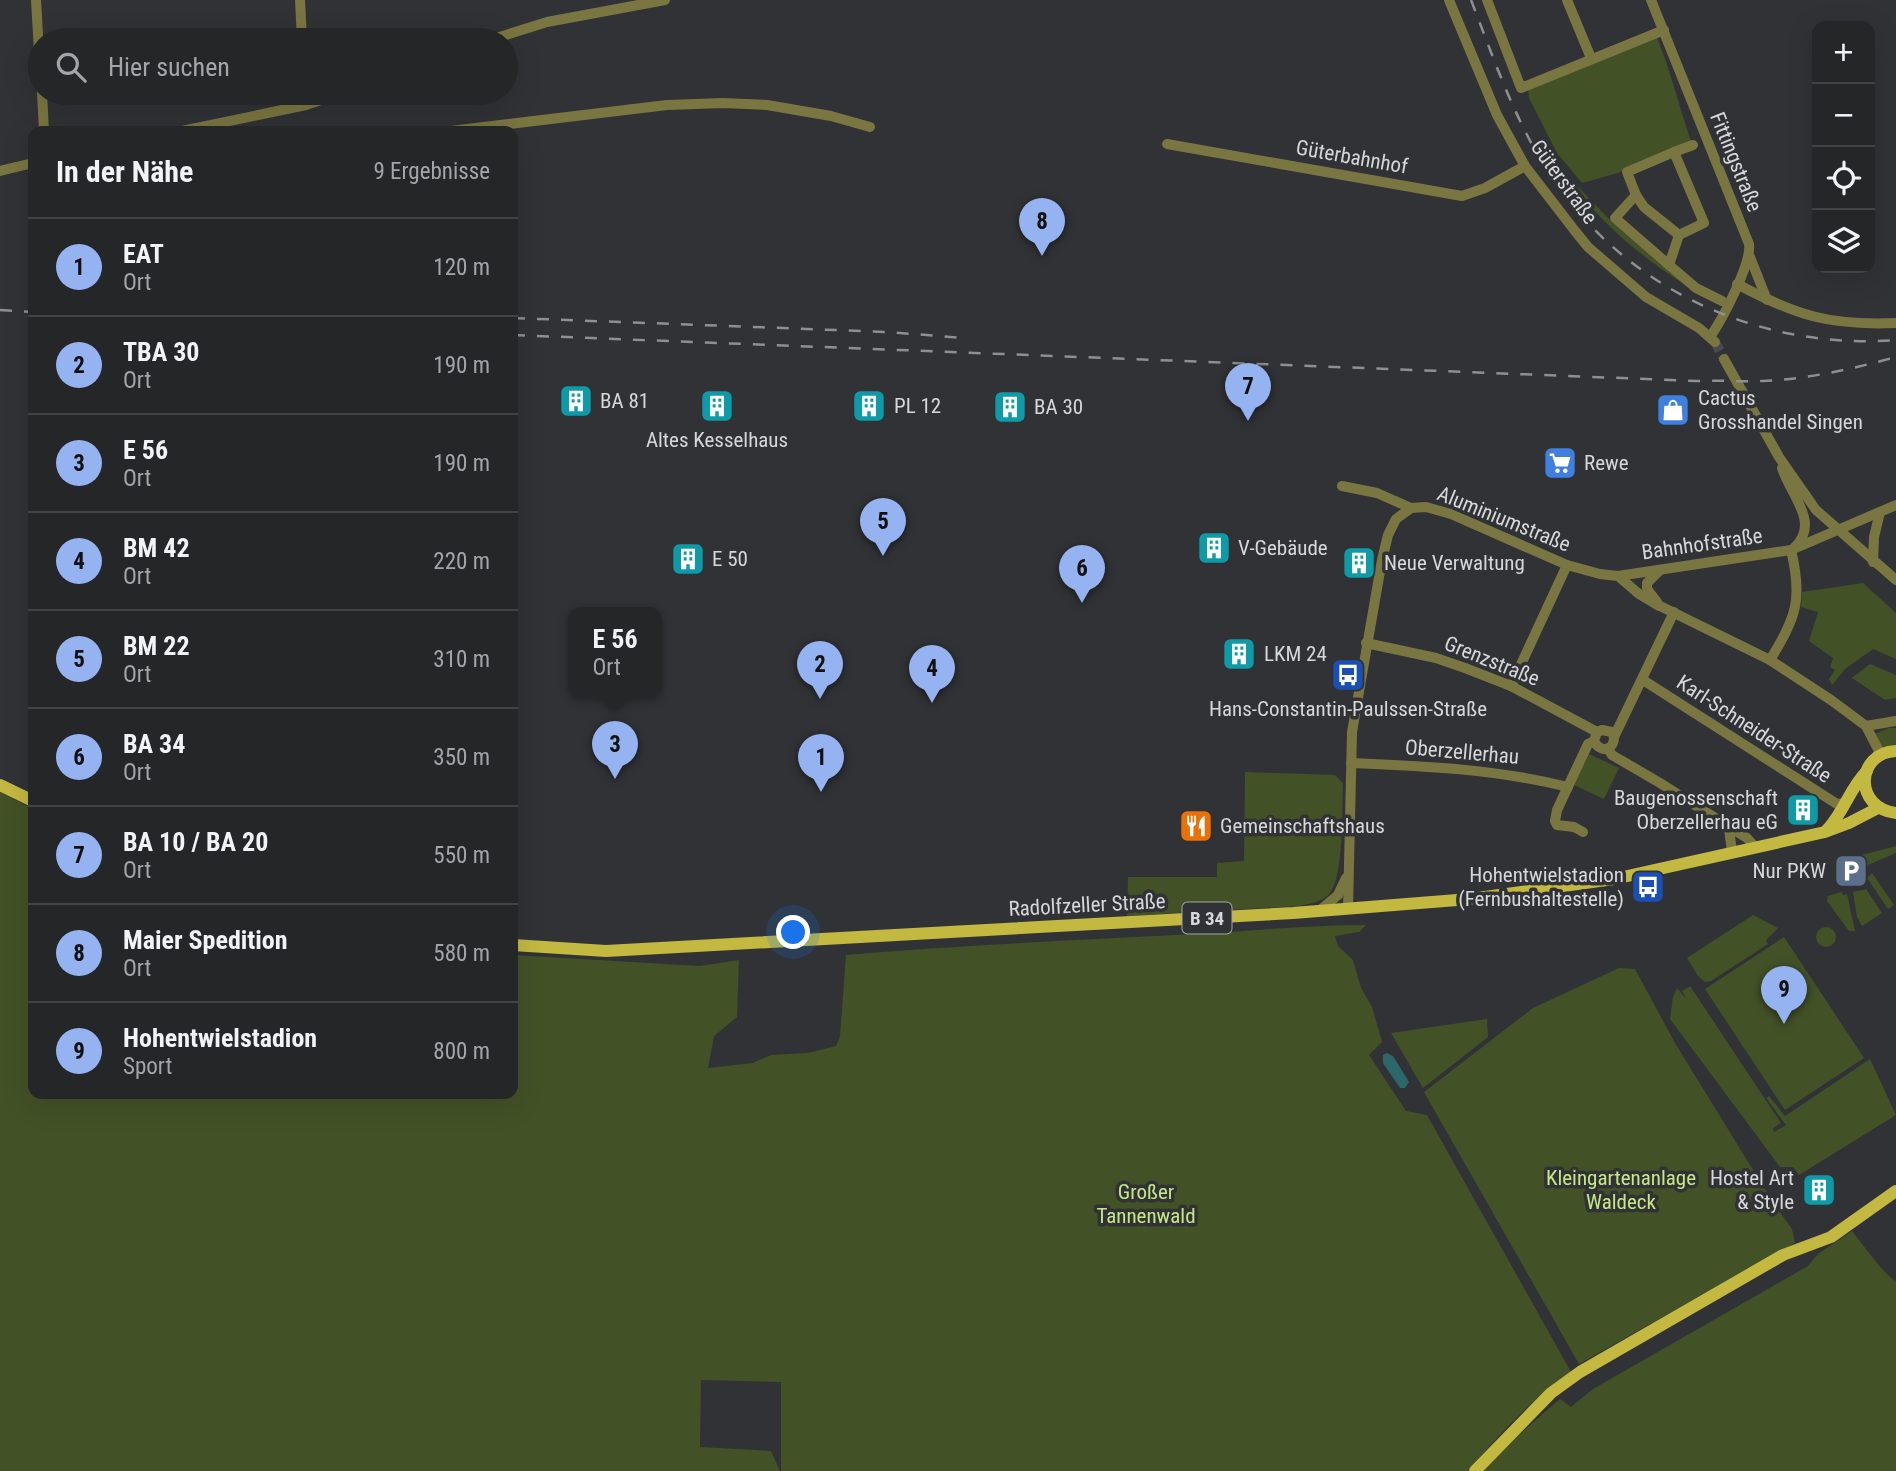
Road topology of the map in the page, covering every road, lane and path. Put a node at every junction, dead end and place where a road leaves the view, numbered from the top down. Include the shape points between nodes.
1 (36, 0) edge
2 (300, 0) edge
3 (665, 0) edge
4 (1449, 0) edge
5 (1487, 0) edge
6 (1567, 0) edge
7 (1651, 0) edge
8 (38, 28) edge
9 (301, 28) edge
10 (1664, 30) junction
11 (518, 31) edge
12 (1591, 58) junction
13 (43, 105) edge
14 (306, 106) edge
15 (44, 126) edge
16 (207, 126) edge
17 (493, 126) edge
18 (870, 127) dead end
19 (1167, 144) dead end
20 (1693, 145) dead end
21 (1674, 152) junction
22 (28, 164) edge
23 (1525, 166) junction
24 (0, 171) edge
25 (1636, 195) junction
26 (1679, 235) junction
27 (1750, 257) junction
28 (1669, 265) junction
29 (1737, 285) junction
30 (1723, 301) dead end
31 (1768, 301) junction
32 (1896, 323) edge
33 (1724, 359) tunnel mouth
34 (1779, 457) junction
35 (1342, 486) dead end
36 (1896, 505) edge
37 (1411, 508) junction
38 (1880, 512) junction
39 (1837, 530) junction
40 (1791, 550) junction
41 (1873, 562) junction
42 (1567, 565) junction
43 (1660, 570) junction
44 (1600, 575) junction
45 (1618, 576) junction
46 (1896, 580) edge
47 (1659, 606) junction
48 (1674, 612) junction
49 (1366, 643) junction
50 (1770, 660) junction
51 (1643, 680) junction
52 (1511, 686) junction
53 (1896, 720) edge
54 (1866, 726) junction
55 (1595, 737) junction
56 (1614, 737) junction
57 (1608, 749) junction
58 (1896, 751) edge
59 (1873, 762) junction
60 (1351, 763) junction
61 (0, 785) edge
62 (1568, 787) junction
63 (28, 799) edge
64 (1846, 803) junction
65 (1878, 808) junction
66 (1896, 813) edge
67 (1729, 829) junction
68 (1583, 832) dead end
69 (1825, 832) junction
70 (1755, 847) junction
71 (1732, 852) junction
72 (1348, 874) junction
73 (1348, 909) junction
74 (1317, 912) junction
75 (518, 945) edge
76 (1896, 1191) edge
77 (1475, 1471) edge

1 - 8 street
2 - 9 street
3 - 11 street
4 - 23 street, Güterstraße via 1497,115
5 - 12 street via 1521,88
6 - 12 street
7 - 10 street, Fittingstraße
10 - 12 street
10 - 27 street, Fittingstraße via 1749,244
13 - 15 street
14 - 16 street
17 - 18 street via 667,105 723,103 780,107
19 - 23 street, Güterbahnhof via 1462,196
20 - 21 street
21 - 25 street via 1627,172
21 - 26 street via 1704,223
22 - 24 street
23 - 29 street, Güterstraße via 1588,247 1646,297 1713,339
25 - 26 street
25 - 28 street via 1615,218
26 - 28 street
27 - 29 street
27 - 31 street, Fittingstraße
28 - 30 street via 1696,288
29 - 31 street
31 - 32 street via 1805,316 1841,323
33 - 34 street
34 - 39 street via 1816,510
34 - 40 street via 1807,525
35 - 37 street via 1377,493
36 - 38 street
37 - 42 street, Aluminiumstraße via 1451,514
37 - 49 street, Aluminiumstraße via 1396,519 1388,535
38 - 39 street
38 - 41 street
39 - 40 street, Bahnhofstraße
39 - 41 street
40 - 43 street, Bahnhofstraße
40 - 50 street via 1797,602
41 - 46 street
42 - 44 street, Aluminiumstraße
42 - 52 street
43 - 45 street, Bahnhofstraße
43 - 47 street via 1647,583
44 - 45 street, Aluminiumstraße
44 - 47 street, Aluminiumstraße
45 - 47 street, Aluminiumstraße
47 - 48 street, Aluminiumstraße
48 - 50 street, Aluminiumstraße
48 - 51 street
49 - 52 street, Grenzstraße via 1436,658
49 - 60 street
50 - 54 street, Aluminiumstraße
51 - 56 street
51 - 64 street, Karl-Schneider-Straße via 1837,804
52 - 55 street, Grenzstraße
53 - 54 street
54 - 59 street, Aluminiumstraße
55 - 56 street via 1607,730
55 - 57 street via 1597,747
55 - 62 street
56 - 57 street
57 - 67 street
58 - 59 main road
59 - 64 main road
59 - 65 main road via 1866,789
60 - 62 street, Oberzellerhau via 1509,774
60 - 72 street
61 - 63 main road
62 - 68 street via 1555,821
64 - 69 main road
65 - 66 main road
65 - 69 main road, Radolfzeller Straße / B 34
67 - 70 street
67 - 71 street
69 - 70 main road, Radolfzeller Straße / B 34
70 - 71 main road, Radolfzeller Straße / B 34
71 - 73 main road, Radolfzeller Straße / B 34 via 1555,888
72 - 73 street
72 - 74 street via 1338,895
73 - 74 main road, Radolfzeller Straße / B 34
74 - 75 main road, Radolfzeller Straße / B 34 via 606,951
76 - 77 main road via 1831,1237 1802,1246 1752,1272 1570,1379

